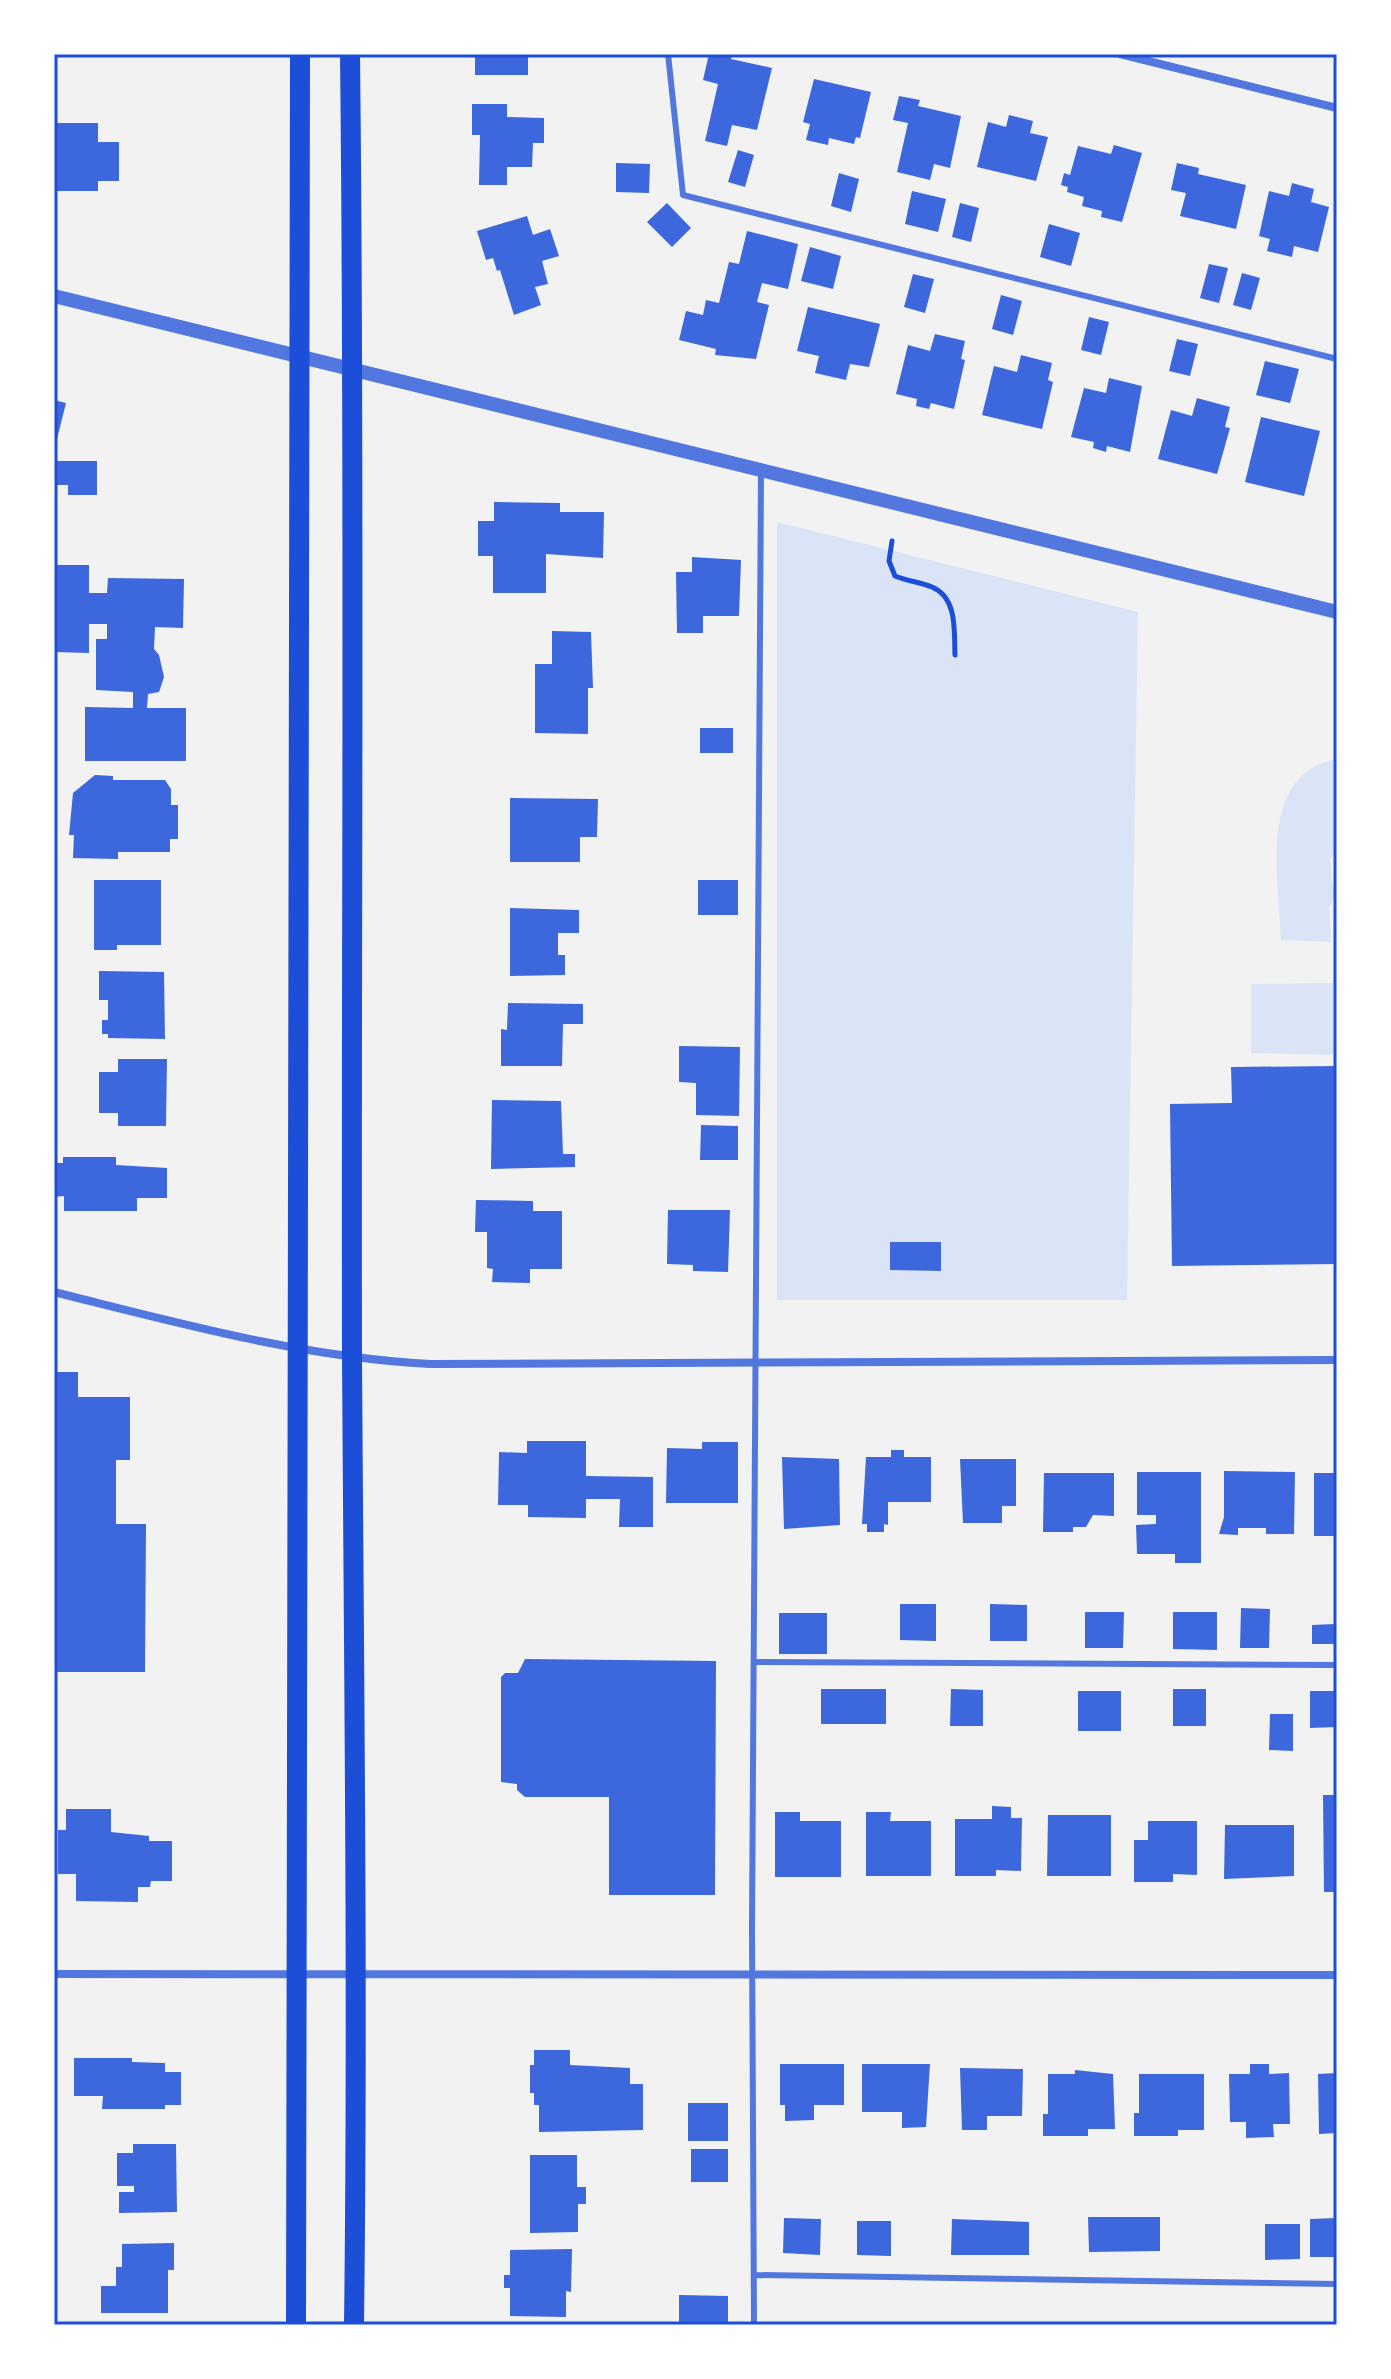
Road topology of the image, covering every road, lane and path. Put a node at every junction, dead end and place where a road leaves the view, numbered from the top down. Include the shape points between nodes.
1 (300, 54) edge
2 (350, 54) edge
3 (668, 54) edge
4 (1120, 54) edge
5 (1337, 108) edge
6 (54, 296) edge
7 (298, 355) junction
8 (1337, 359) edge
9 (353, 371) junction
10 (761, 471) junction
11 (892, 541) dead end
12 (1337, 612) edge
13 (955, 655) dead end
14 (54, 1292) edge
15 (298, 1349) junction
16 (352, 1359) junction
17 (755, 1360) junction
18 (1337, 1360) edge
19 (754, 1662) junction
20 (1337, 1665) edge
21 (54, 1974) edge
22 (296, 1975) junction
23 (1337, 1975) edge
24 (358, 1976) junction
25 (752, 1977) junction
26 (754, 2275) junction
27 (1337, 2284) edge
28 (296, 2325) edge
29 (354, 2325) edge
30 (754, 2325) edge

1 - 7 main road
2 - 9 main road
3 - 8 lane via 683,195
4 - 5 street
6 - 7 street
7 - 9 street
7 - 15 main road
9 - 10 street
9 - 16 main road
10 - 12 street
10 - 17 lane
11 - 13 path via 889,561 895,576 945,597 954,624
14 - 15 street
15 - 16 street
15 - 22 main road
16 - 17 street via 430,1364
16 - 24 main road
17 - 18 street
17 - 19 lane
19 - 20 lane
19 - 25 lane
21 - 22 street
22 - 24 street
22 - 28 main road
23 - 25 street
24 - 25 street
24 - 29 main road
25 - 26 lane
26 - 27 lane
26 - 30 lane

